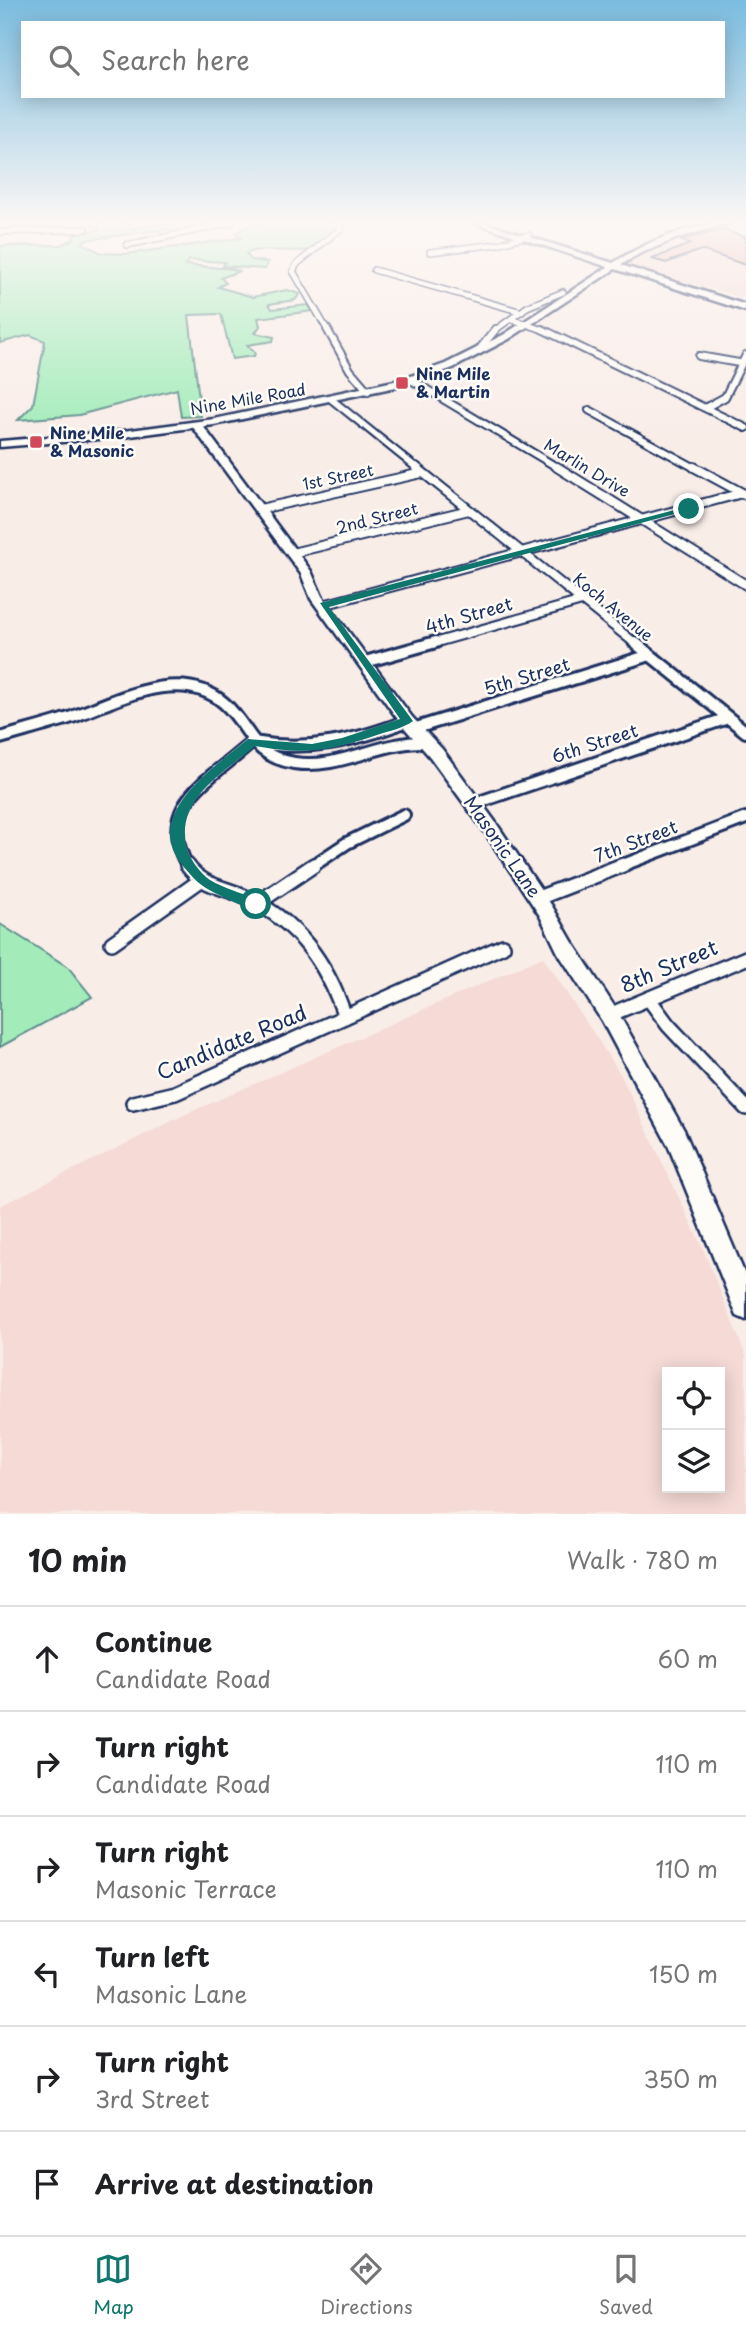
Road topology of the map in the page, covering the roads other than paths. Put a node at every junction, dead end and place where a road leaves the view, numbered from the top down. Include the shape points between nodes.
1 (306, 294) edge
2 (444, 294) edge
3 (560, 294) edge
4 (561, 294) edge
5 (699, 294) edge
6 (717, 294) edge
7 (746, 303) edge
8 (746, 308) edge
9 (520, 319) junction
10 (478, 351) junction
11 (746, 355) edge
12 (699, 356) dead end
13 (740, 363) junction
14 (411, 380) junction
15 (368, 391) junction
16 (331, 400) junction
17 (705, 408) junction
18 (589, 410) dead end
19 (196, 424) junction
20 (746, 428) edge
21 (0, 444) edge
22 (422, 473) junction
23 (744, 494) edge
24 (260, 509) junction
25 (469, 510) junction
26 (646, 520) junction
27 (292, 553) junction
28 (523, 553) junction
29 (746, 585) edge
30 (582, 601) junction
31 (323, 605) junction
32 (650, 656) junction
33 (365, 662) junction
34 (728, 718) junction
35 (415, 730) junction
36 (746, 732) edge
37 (0, 738) edge
38 (252, 742) junction
39 (473, 804) junction
40 (404, 815) dead end
41 (746, 818) edge
42 (201, 880) junction
43 (538, 898) junction
44 (256, 904) junction
45 (111, 943) dead end
46 (503, 946) dead end
47 (746, 958) edge
48 (649, 999) junction
49 (609, 1015) junction
50 (345, 1017) junction
51 (133, 1103) dead end
52 (746, 1108) edge
53 (746, 1307) edge

1 - 15 street
2 - 9 street
3 - 9 main road, Nine Mile Road
4 - 9 main road, Nine Mile Road
5 - 8 main road
6 - 7 main road
9 - 10 main road, Nine Mile Road
9 - 10 street via 487,337
9 - 17 street
10 - 14 main road, Nine Mile Road
11 - 13 street
12 - 13 street
13 - 17 street via 725,397
14 - 15 main road, Nine Mile Road
14 - 26 street, Marlin Drive
15 - 16 main road, Nine Mile Road
16 - 19 main road, Nine Mile Road
16 - 22 street, Koch Avenue
17 - 20 street
18 - 23 street
19 - 21 main road, Nine Mile Road
19 - 24 main road, Masonic Lane
22 - 24 street, 1st Street
22 - 25 street, Koch Avenue
23 - 26 street
24 - 27 main road, Masonic Lane
25 - 27 street, 2nd Street
25 - 28 street, Koch Avenue
26 - 28 street
26 - 29 street, Marlin Drive
27 - 31 main road, Masonic Lane
28 - 30 street, Koch Avenue
28 - 31 street
30 - 32 street, Koch Avenue
30 - 33 street, 4th Street
31 - 33 main road, Masonic Lane
32 - 34 street, Koch Avenue
32 - 35 street, 5th Street
33 - 35 main road, Masonic Lane
34 - 36 street, Koch Avenue
34 - 39 street, 6th Street
35 - 38 street, 5th Street via 312,748
35 - 38 street via 396,741 311,765 265,756
35 - 39 main road, Masonic Lane
37 - 38 street via 131,696 177,687 219,699
38 - 42 street via 205,780 182,808 179,850
39 - 43 main road, Masonic Lane
40 - 44 street via 347,843
41 - 43 street, 7th Street
42 - 44 street
42 - 45 street
43 - 49 main road, Masonic Lane
44 - 50 street via 316,953 328,971
46 - 50 street, Candidate Road
47 - 48 street, 8th Street
48 - 49 street, 8th Street
48 - 52 street
49 - 53 main road, Masonic Lane via 676,1138
50 - 51 street, Candidate Road via 175,1093

